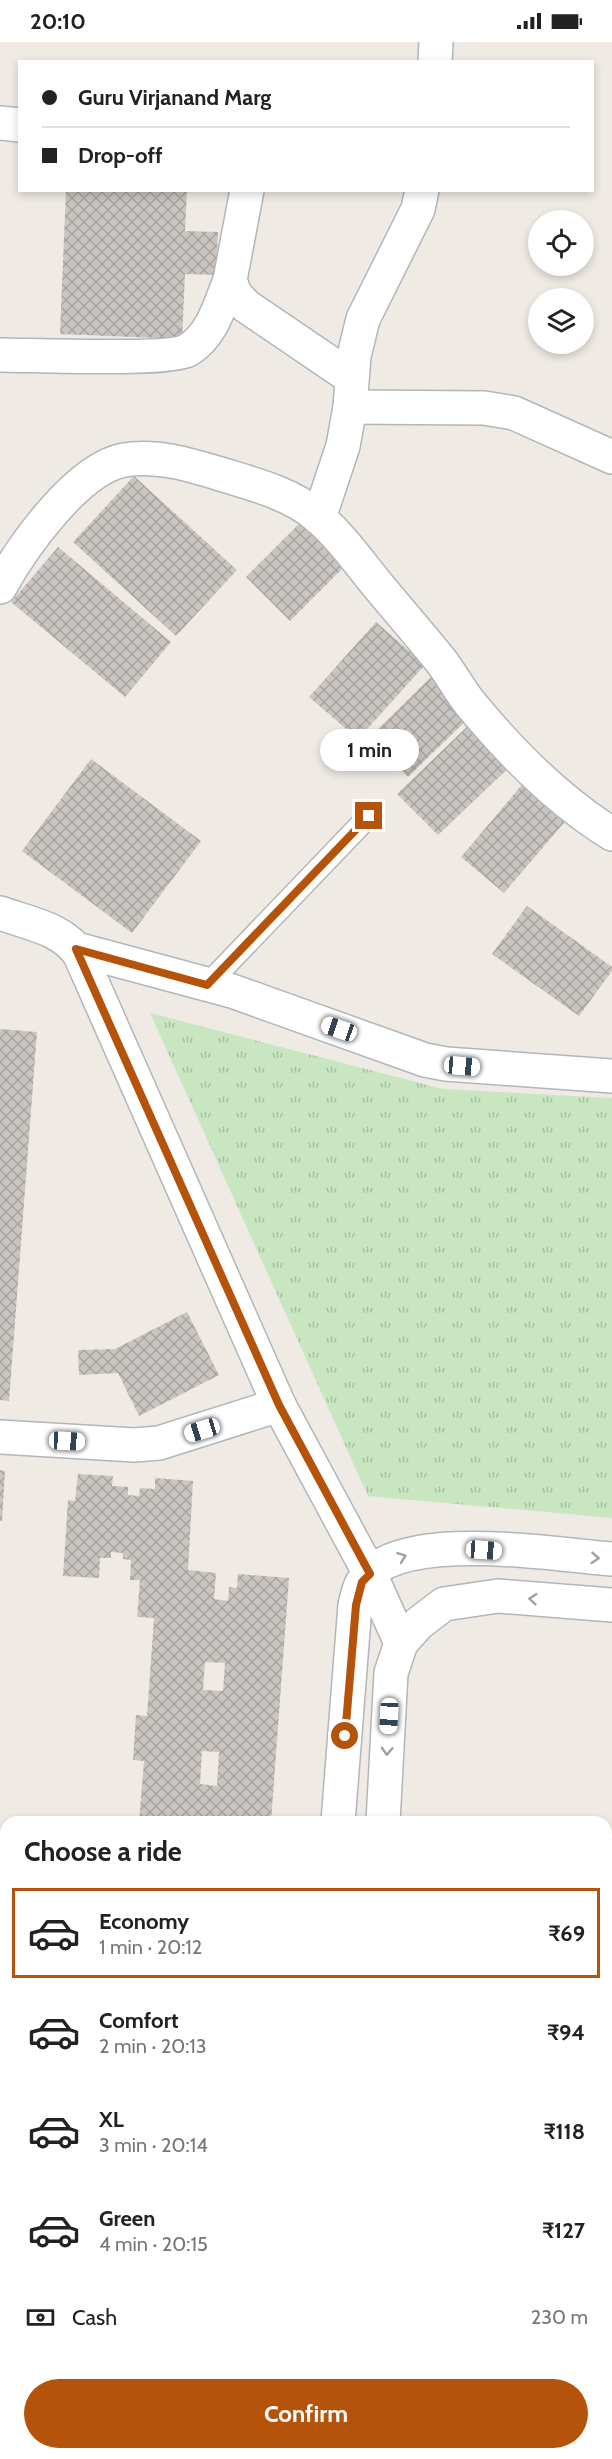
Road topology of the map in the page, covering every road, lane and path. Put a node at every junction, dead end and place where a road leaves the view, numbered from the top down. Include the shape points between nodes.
1 (436, 42) edge
2 (435, 60) edge
3 (0, 123) edge
4 (18, 125) edge
5 (248, 192) edge
6 (421, 192) edge
7 (230, 280) junction
8 (0, 355) edge
9 (351, 392) junction
10 (612, 457) edge
11 (319, 518) junction
12 (0, 587) edge
13 (369, 816) dead end
14 (612, 834) edge
15 (0, 913) edge
16 (76, 949) junction
17 (207, 985) junction
18 (612, 1076) edge
19 (279, 1405) junction
20 (0, 1437) edge
21 (612, 1559) edge
22 (370, 1574) junction
23 (612, 1605) edge
24 (402, 1643) junction
25 (338, 1816) edge
26 (383, 1816) edge

1 - 2 street
3 - 4 street
5 - 7 street
6 - 9 street via 414,218 363,320
7 - 8 street via 204,336 180,354
7 - 9 street via 235,294 246,306
9 - 10 street via 514,413
9 - 11 street via 336,474
11 - 12 street via 308,508 266,489 205,469 162,459 123,460 102,469 54,510 20,551
11 - 14 street via 442,662 505,744 552,790
13 - 17 lane
15 - 16 street via 56,933
16 - 17 street
16 - 19 street
17 - 18 street via 425,1060
19 - 20 street via 159,1443
19 - 22 street
22 -> 21 street via 407,1555 433,1549
22 - 24 street
22 - 25 street via 362,1582 356,1605
23 -> 24 street via 498,1596 464,1599 444,1604 419,1623
24 -> 26 street via 391,1673

